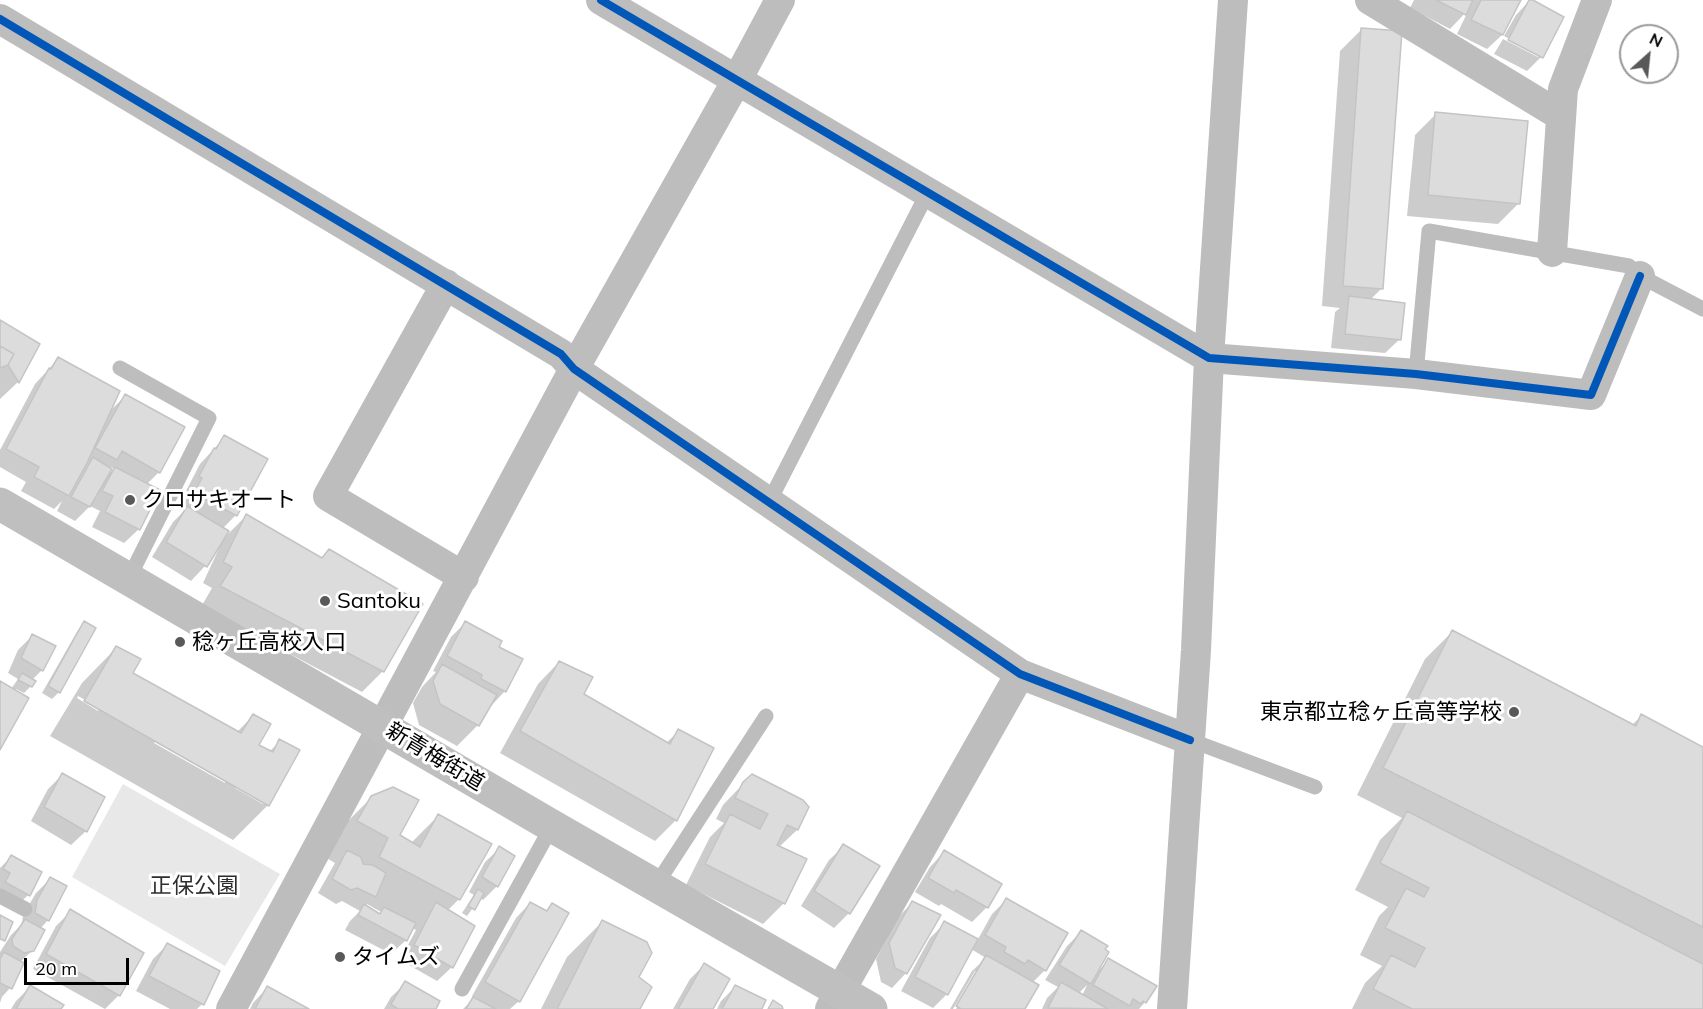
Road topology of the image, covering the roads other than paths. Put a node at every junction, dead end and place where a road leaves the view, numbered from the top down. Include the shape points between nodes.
1 (601, 0) edge
2 (780, 0) edge
3 (1233, 0) edge
4 (1370, 0) edge
5 (1597, 0) edge
6 (0, 19) edge
7 (737, 80) junction
8 (1561, 116) junction
9 (928, 192) junction
10 (1552, 252) junction
11 (1640, 276) junction
12 (446, 284) junction
13 (1703, 309) edge
14 (1209, 358) junction
15 (120, 368) dead end
16 (574, 369) junction
17 (1416, 374) junction
18 (769, 502) junction
19 (0, 504) edge
20 (464, 577) junction
21 (129, 578) junction
22 (1020, 674) junction
23 (766, 716) dead end
24 (383, 726) junction
25 (1190, 740) junction
26 (1315, 787) dead end
27 (552, 826) junction
28 (656, 885) junction
29 (0, 896) edge
30 (25, 909) dead end
31 (462, 989) dead end
32 (835, 1000) edge
33 (231, 1009) edge
34 (871, 1009) edge
35 (1172, 1009) edge

1 - 7 street
2 - 7 street
3 - 14 street
4 - 8 street
5 - 8 street via 1563,89
6 - 12 street
7 - 9 street
7 - 16 street
8 - 10 street
9 - 14 street
9 - 18 lane
10 - 11 lane via 1629,266
10 - 17 lane via 1429,231
11 - 13 lane
11 - 17 street via 1591,395
12 - 16 street via 561,354
12 - 20 street via 328,496
14 - 17 street
14 - 25 street
15 - 21 lane via 208,418
16 - 18 street
16 - 20 street
18 - 22 street
19 - 21 main road, 新青梅街道
20 - 24 street
21 - 24 main road, 新青梅街道
22 - 25 street
22 - 32 street
23 - 28 lane
24 - 27 main road, 新青梅街道
24 - 33 street
25 - 26 lane
25 - 35 street
27 - 28 main road, 新青梅街道
27 - 31 lane
28 - 32 main road, 新青梅街道
29 - 30 lane
32 - 34 main road, 新青梅街道

